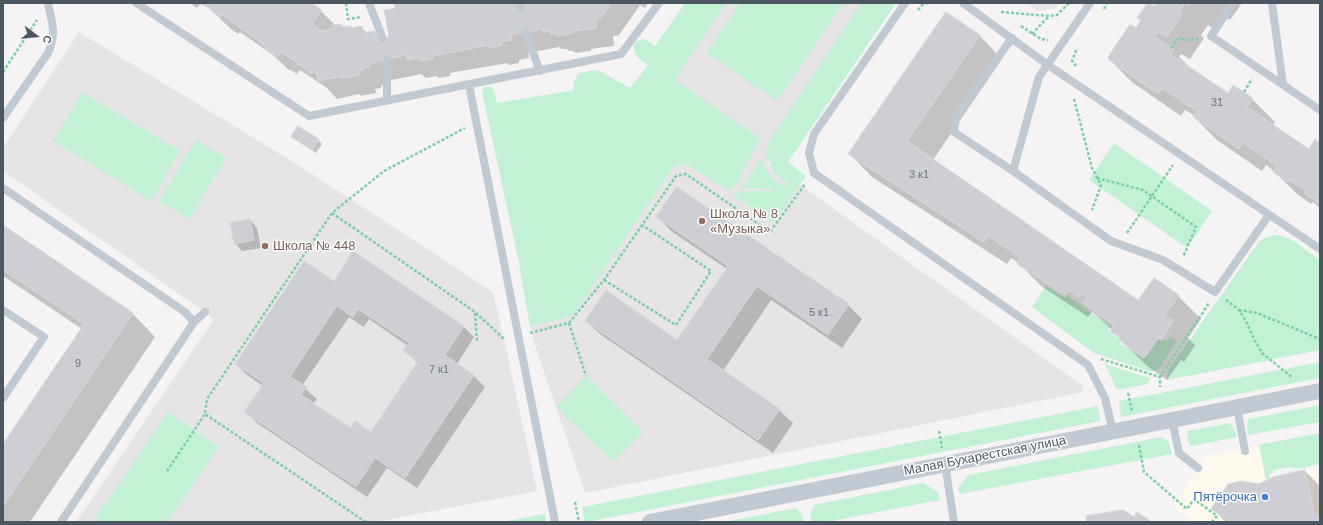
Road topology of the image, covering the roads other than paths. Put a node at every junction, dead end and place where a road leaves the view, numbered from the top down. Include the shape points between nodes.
1 (48, 3) edge
2 (136, 3) edge
3 (369, 3) edge
4 (659, 3) edge
5 (905, 3) edge
6 (963, 3) edge
7 (1090, 3) edge
8 (1233, 3) edge
9 (1272, 3) edge
10 (525, 32) dead end
11 (383, 38) dead end
12 (1012, 38) junction
13 (387, 60) dead end
14 (1048, 65) junction
15 (540, 71) junction
16 (469, 85) junction
17 (1283, 85) junction
18 (387, 101) junction
19 (1320, 110) edge
20 (3, 118) edge
21 (1013, 171) junction
22 (3, 188) edge
23 (1269, 215) junction
24 (1320, 249) edge
25 (3, 310) edge
26 (205, 312) dead end
27 (194, 322) junction
28 (1320, 391) edge
29 (3, 398) edge
30 (1237, 407) junction
31 (1172, 420) junction
32 (1113, 432) junction
33 (1245, 451) dead end
34 (945, 464) junction
35 (1198, 468) dead end
36 (62, 522) edge
37 (555, 522) edge
38 (650, 522) edge
39 (954, 522) edge

1 - 20 lane via 54,35 52,43
2 - 18 lane via 309,116
3 - 11 lane
4 - 15 lane via 621,54
5 - 32 lane via 814,134 809,153 814,173 1088,365 1106,398
6 - 12 lane
7 - 14 lane
8 - 17 lane via 1211,36
9 - 17 lane
10 - 15 lane
12 - 14 lane
12 - 21 lane via 956,116 954,132
13 - 18 lane
14 - 21 lane via 1039,77
14 - 23 lane
15 - 16 lane
16 - 18 lane
16 - 37 lane
17 - 19 lane
21 - 23 lane via 1111,241 1163,260 1216,292
22 - 27 lane via 185,312
23 - 24 lane
25 - 29 lane via 44,337
26 - 27 lane
27 - 36 lane
28 - 30 street, Малая Бухарестская улица
30 - 31 street, Малая Бухарестская улица
30 - 33 lane
31 - 32 street, Малая Бухарестская улица
31 - 35 lane via 1180,453
32 - 34 street, Малая Бухарестская улица
34 - 38 street, Малая Бухарестская улица
34 - 39 lane

